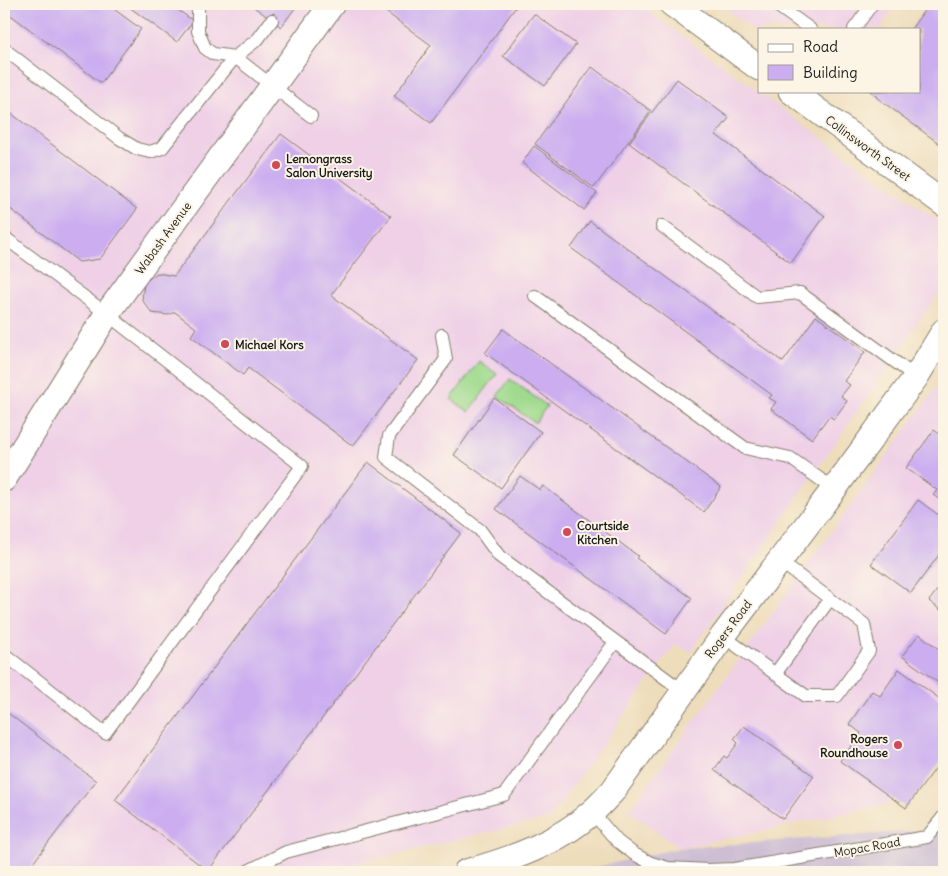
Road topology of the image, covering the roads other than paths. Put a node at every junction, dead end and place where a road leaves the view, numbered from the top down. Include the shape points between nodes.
1 (198, 4) edge
2 (332, 4) edge
3 (672, 4) edge
4 (776, 4) edge
5 (872, 4) edge
6 (272, 20) dead end
7 (809, 28) edge
8 (855, 28) edge
9 (4, 49) edge
10 (235, 57) junction
11 (758, 67) edge
12 (273, 86) junction
13 (802, 95) edge
14 (311, 116) dead end
15 (944, 204) edge
16 (662, 226) dead end
17 (4, 237) edge
18 (536, 296) dead end
19 (107, 314) junction
20 (944, 331) edge
21 (442, 335) dead end
22 (916, 377) junction
23 (4, 479) edge
24 (834, 489) junction
25 (779, 561) junction
26 (830, 599) junction
27 (723, 636) junction
28 (615, 642) junction
29 (4, 654) edge
30 (775, 674) junction
31 (683, 691) junction
32 (592, 812) junction
33 (944, 816) edge
34 (474, 871) edge
35 (246, 872) edge

1 - 10 lane via 198,31 205,48 213,54
2 - 12 street, Wabash Avenue
3 - 11 street
4 - 7 lane
5 - 8 lane
6 - 10 lane via 258,39
9 - 10 lane via 119,138 137,149 150,152 162,148
10 - 12 lane
12 - 14 lane
12 - 19 street, Wabash Avenue
13 - 15 street, Collinsworth Street
16 - 22 lane via 757,297 800,293
17 - 19 lane
18 - 24 lane via 745,448 790,458
19 - 23 street, Wabash Avenue
19 - 29 lane via 302,466 105,733
20 - 22 street, Rogers Road
21 - 28 lane via 446,359 389,436 386,457 480,530 499,556
22 - 24 street, Rogers Road
24 - 25 street, Rogers Road
25 - 26 lane
25 - 27 street, Rogers Road
26 - 30 lane
26 - 30 lane via 864,624 869,651 837,696 806,696
27 - 30 lane
27 - 31 street, Rogers Road
28 - 31 lane
28 - 35 lane via 504,795 286,852
31 - 32 street, Rogers Road via 612,792
32 - 33 lane, Mopac Road via 617,841 651,863 668,868 708,870 771,864 926,837
32 - 34 street, Rogers Road via 530,851

